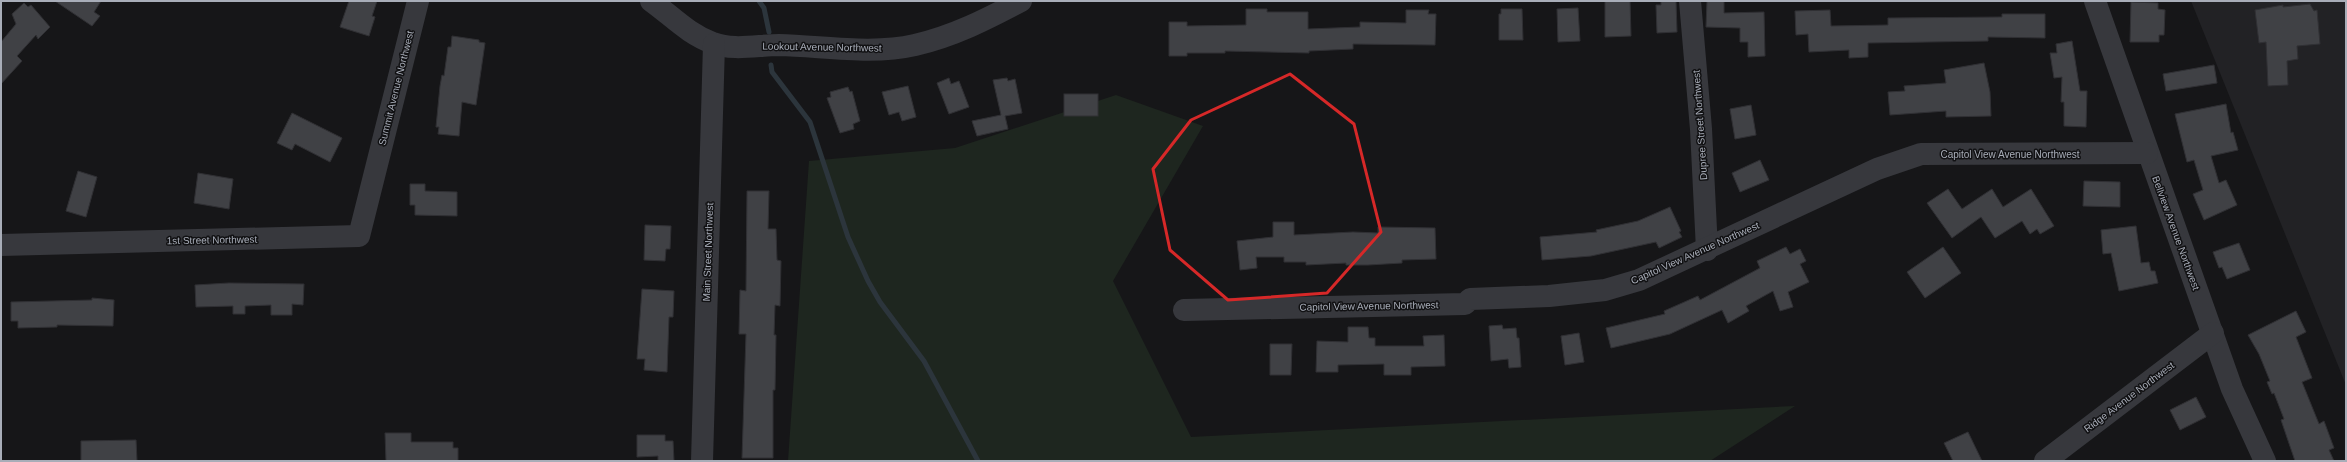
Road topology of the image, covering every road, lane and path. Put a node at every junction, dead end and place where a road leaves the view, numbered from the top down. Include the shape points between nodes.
1 (418, 1) edge
2 (651, 1) edge
3 (1021, 1) edge
4 (1690, 1) edge
5 (2095, 1) edge
6 (714, 44) junction
7 (2147, 154) junction
8 (374, 175) joint
9 (1, 245) edge
10 (1707, 250) junction
11 (1184, 310) dead end
12 (2213, 333) junction
13 (702, 461) edge
14 (2045, 461) edge
15 (2265, 461) edge

1 - 8 street, Summit Avenue Northwest
2 - 6 street, Lookout Avenue Northwest via 689,32
3 - 6 street, Lookout Avenue Northwest via 964,31 914,45 880,49
4 - 10 street, Dupree Street Northwest via 1701,129
5 - 7 street, Bellview Avenue Northwest
6 - 13 street, Main Street Northwest
7 - 10 street, Capitol View Avenue Northwest via 1921,154 1877,169
7 - 12 street, Bellview Avenue Northwest
8 - 9 street, 1st Street Northwest via 359,236
10 - 11 street, Capitol View Avenue Northwest via 1639,280 1605,290 1549,296 1470,299 1465,304
12 - 14 street, Ridge Avenue Northwest
12 - 15 street, Bellview Avenue Northwest via 2232,388

